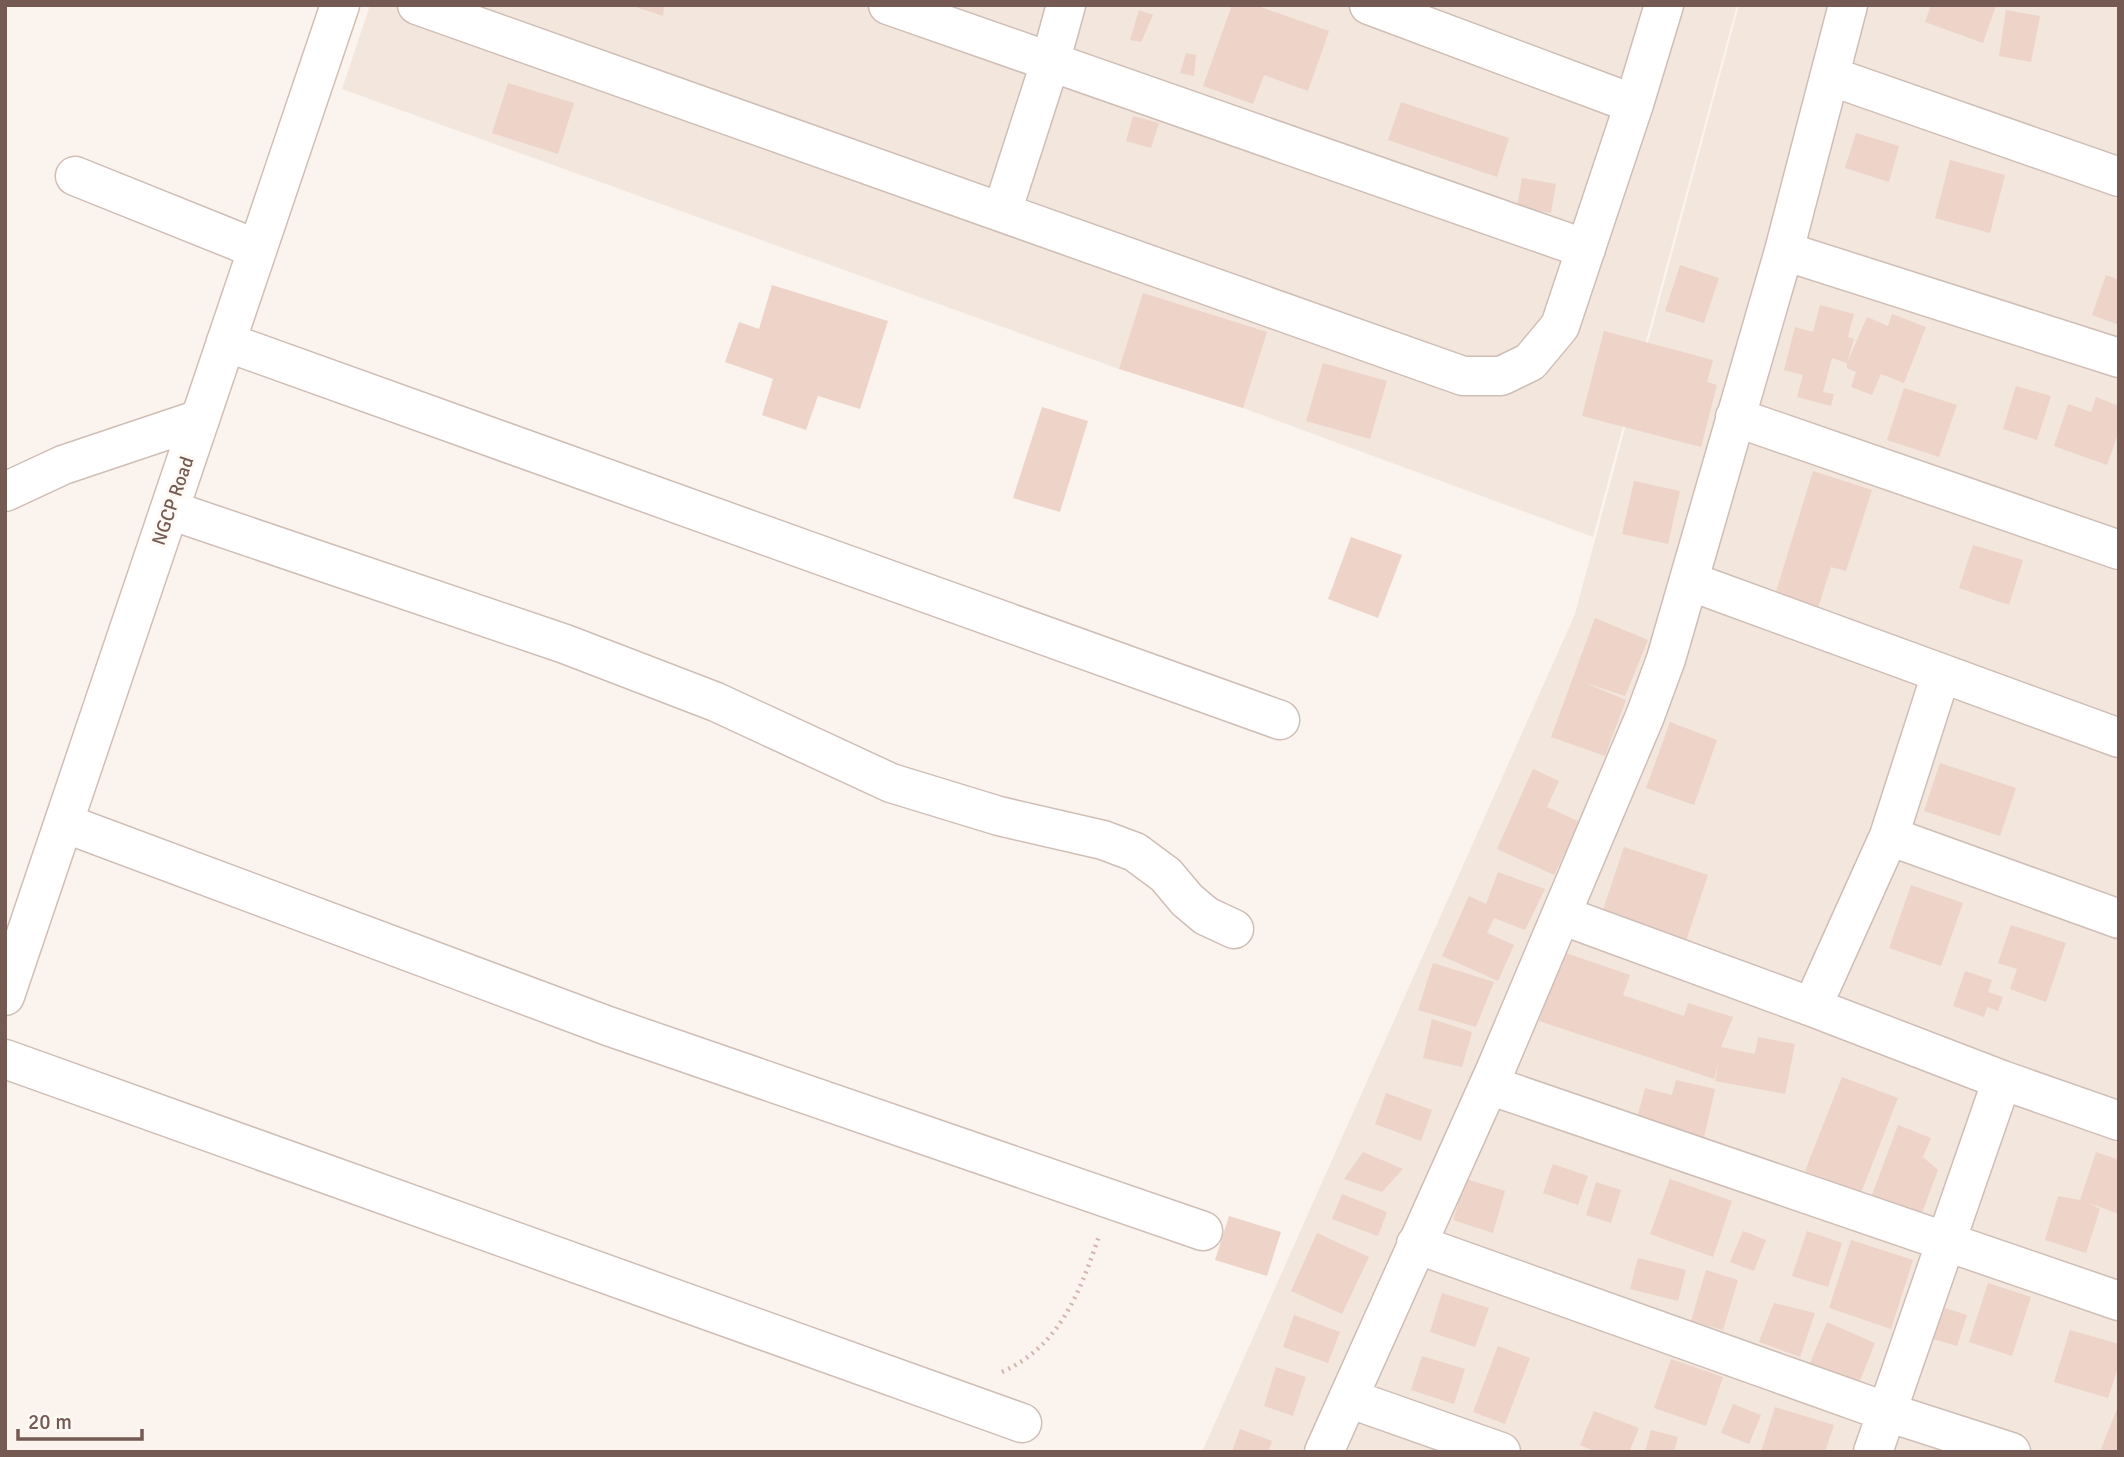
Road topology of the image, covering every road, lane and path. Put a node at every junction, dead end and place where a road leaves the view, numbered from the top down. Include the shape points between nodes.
1 (340, 5) edge
2 (417, 5) edge
3 (888, 5) edge
4 (1066, 5) edge
5 (1369, 5) edge
6 (1664, 5) edge
7 (1848, 5) edge
8 (1049, 62) junction
9 (1830, 76) junction
10 (1634, 104) junction
11 (75, 176) dead end
12 (2119, 177) edge
13 (1002, 212) junction
14 (1586, 248) junction
15 (257, 249) junction
16 (1784, 251) junction
17 (226, 342) junction
18 (2119, 358) edge
19 (1735, 416) junction
20 (200, 419) junction
21 (5, 492) edge
22 (170, 509) junction
23 (2119, 550) edge
24 (1689, 581) junction
25 (1941, 674) junction
26 (1280, 720) dead end
27 (2119, 738) edge
28 (64, 823) junction
29 (1889, 835) junction
30 (1561, 915) junction
31 (2119, 919) edge
32 (1234, 929) dead end
33 (5, 996) edge
34 (1812, 1007) junction
35 (5, 1059) edge
36 (2002, 1080) junction
37 (1489, 1084) junction
38 (2119, 1121) edge
39 (1110, 1199) junction
40 (1203, 1231) dead end
41 (1947, 1242) junction
42 (1416, 1244) junction
43 (2119, 1301) edge
44 (947, 1397) junction
45 (1348, 1398) junction
46 (1887, 1412) junction
47 (1022, 1423) dead end
48 (1324, 1452) edge
49 (1500, 1452) edge
50 (1873, 1452) edge
51 (2011, 1452) edge

1 - 15 street, NGCP Road
2 - 13 street
3 - 8 street
4 - 8 street
5 - 10 street
6 - 10 street
7 - 9 street
8 - 13 street
8 - 14 street
9 - 12 street
9 - 16 street
10 - 14 street
11 - 15 street
13 - 14 street via 1463,376 1501,376 1530,362 1560,326
15 - 17 street, NGCP Road
16 - 18 street
16 - 19 street
17 - 20 street, NGCP Road
17 - 26 street
19 - 23 street
19 - 24 street
20 - 21 street via 63,465
20 - 22 street, NGCP Road
22 - 28 street, NGCP Road
22 - 32 street via 578,649 716,702 891,783 1135,852 1166,875 1206,916
24 - 25 street
24 - 30 street via 1645,716
25 - 27 street
25 - 29 street
28 - 33 street, NGCP Road
28 - 39 street via 608,1026
29 - 31 street
29 - 34 street
30 - 34 street
30 - 37 street
34 - 36 street
35 - 44 street
36 - 38 street
36 - 41 street
37 - 41 street
37 - 42 street
39 - 40 street
39 - 44 path via 1069,1312 1045,1342 1015,1366
41 - 43 street
41 - 46 street
42 - 45 street
42 - 46 street
44 - 47 street
45 - 48 street
45 - 49 street
46 - 50 street
46 - 51 street

